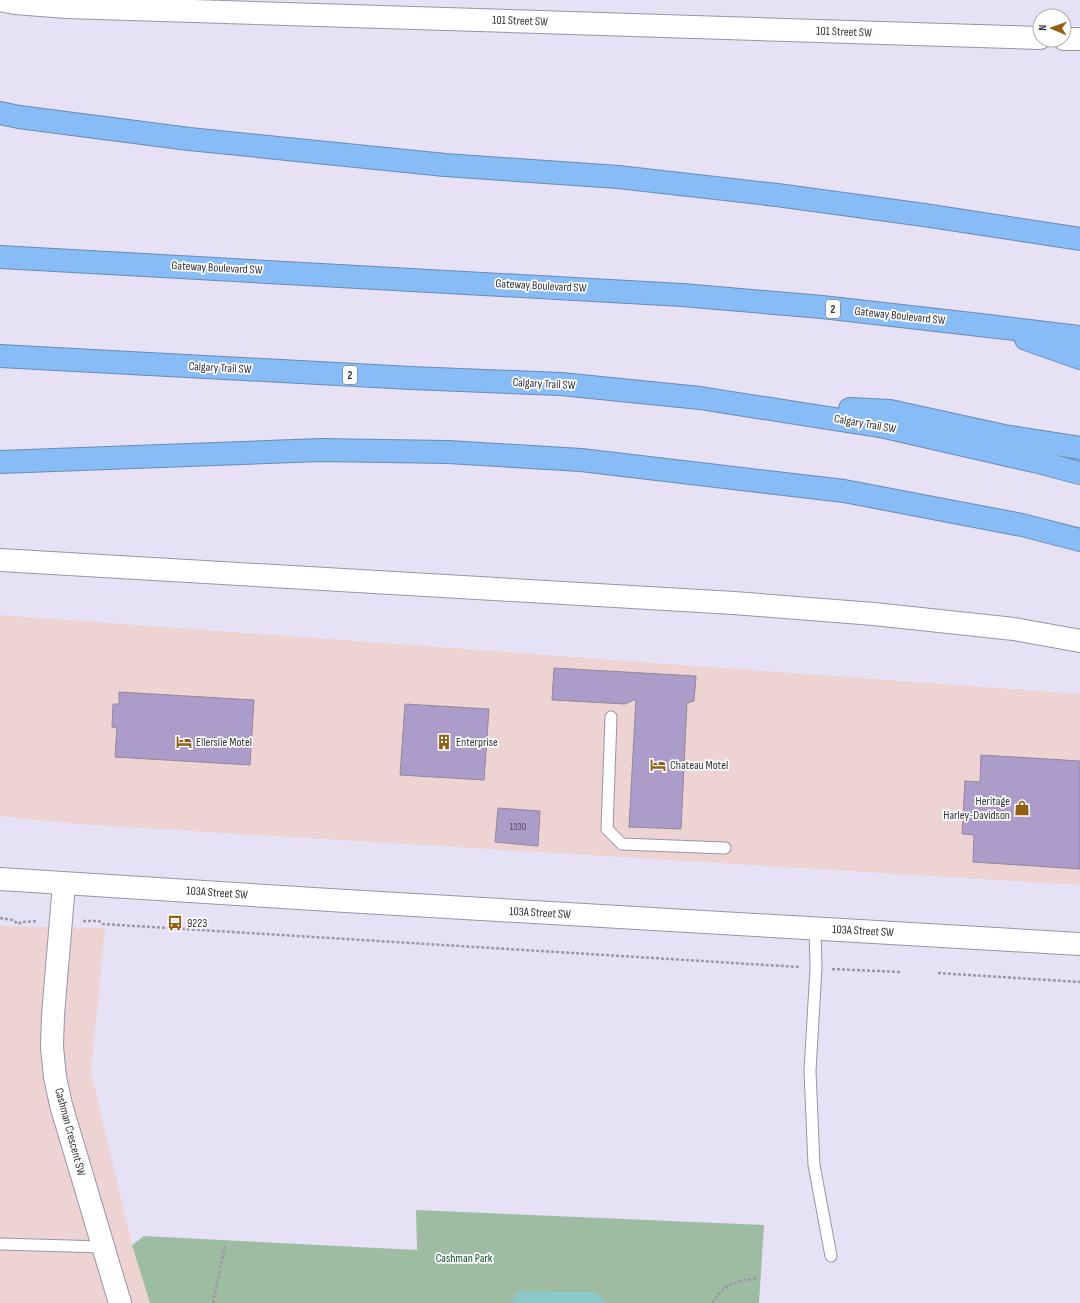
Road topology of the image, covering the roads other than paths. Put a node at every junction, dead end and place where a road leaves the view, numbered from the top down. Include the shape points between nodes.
1 (0, 0) edge
2 (1032, 38) edge
3 (0, 113) edge
4 (1080, 239) edge
5 (0, 257) edge
6 (989, 326) junction
7 (1080, 337) edge
8 (0, 356) edge
9 (1080, 358) edge
10 (700, 398) junction
11 (1080, 448) edge
12 (0, 462) edge
13 (1080, 473) edge
14 (1080, 540) edge
15 (0, 560) edge
16 (1080, 641) edge
17 (612, 717) dead end
18 (725, 848) dead end
19 (0, 879) edge
20 (64, 884) junction
21 (815, 929) junction
22 (1080, 944) edge
23 (0, 1244) edge
24 (103, 1247) junction
25 (831, 1256) dead end
26 (120, 1303) edge

1 - 2 street, 101 Street SW via 67,7
3 - 4 highway via 189,139 445,165 618,177 916,214
5 - 6 highway, Gateway Boulevard SW / 2 via 682,295 822,307
6 - 7 highway, Gateway Boulevard SW / 2
6 - 9 highway
8 - 10 highway, Calgary Trail SW / 2 via 561,384
10 - 11 highway via 890,411 1004,436
10 - 13 highway, Calgary Trail SW / 2 via 885,427
12 - 14 highway via 321,450 448,452 581,460 844,491 1022,525
15 - 16 street via 734,603 1014,629
17 - 18 lane via 607,828 622,844
19 - 20 street, 103A Street SW
20 - 21 street, 103A Street SW
20 - 24 street, Cashman Crescent SW via 53,1015 52,1047 55,1077
21 - 22 street, 103A Street SW
21 - 25 lane via 816,968 810,1071 814,1165
23 - 24 lane
24 - 26 street, Cashman Crescent SW

